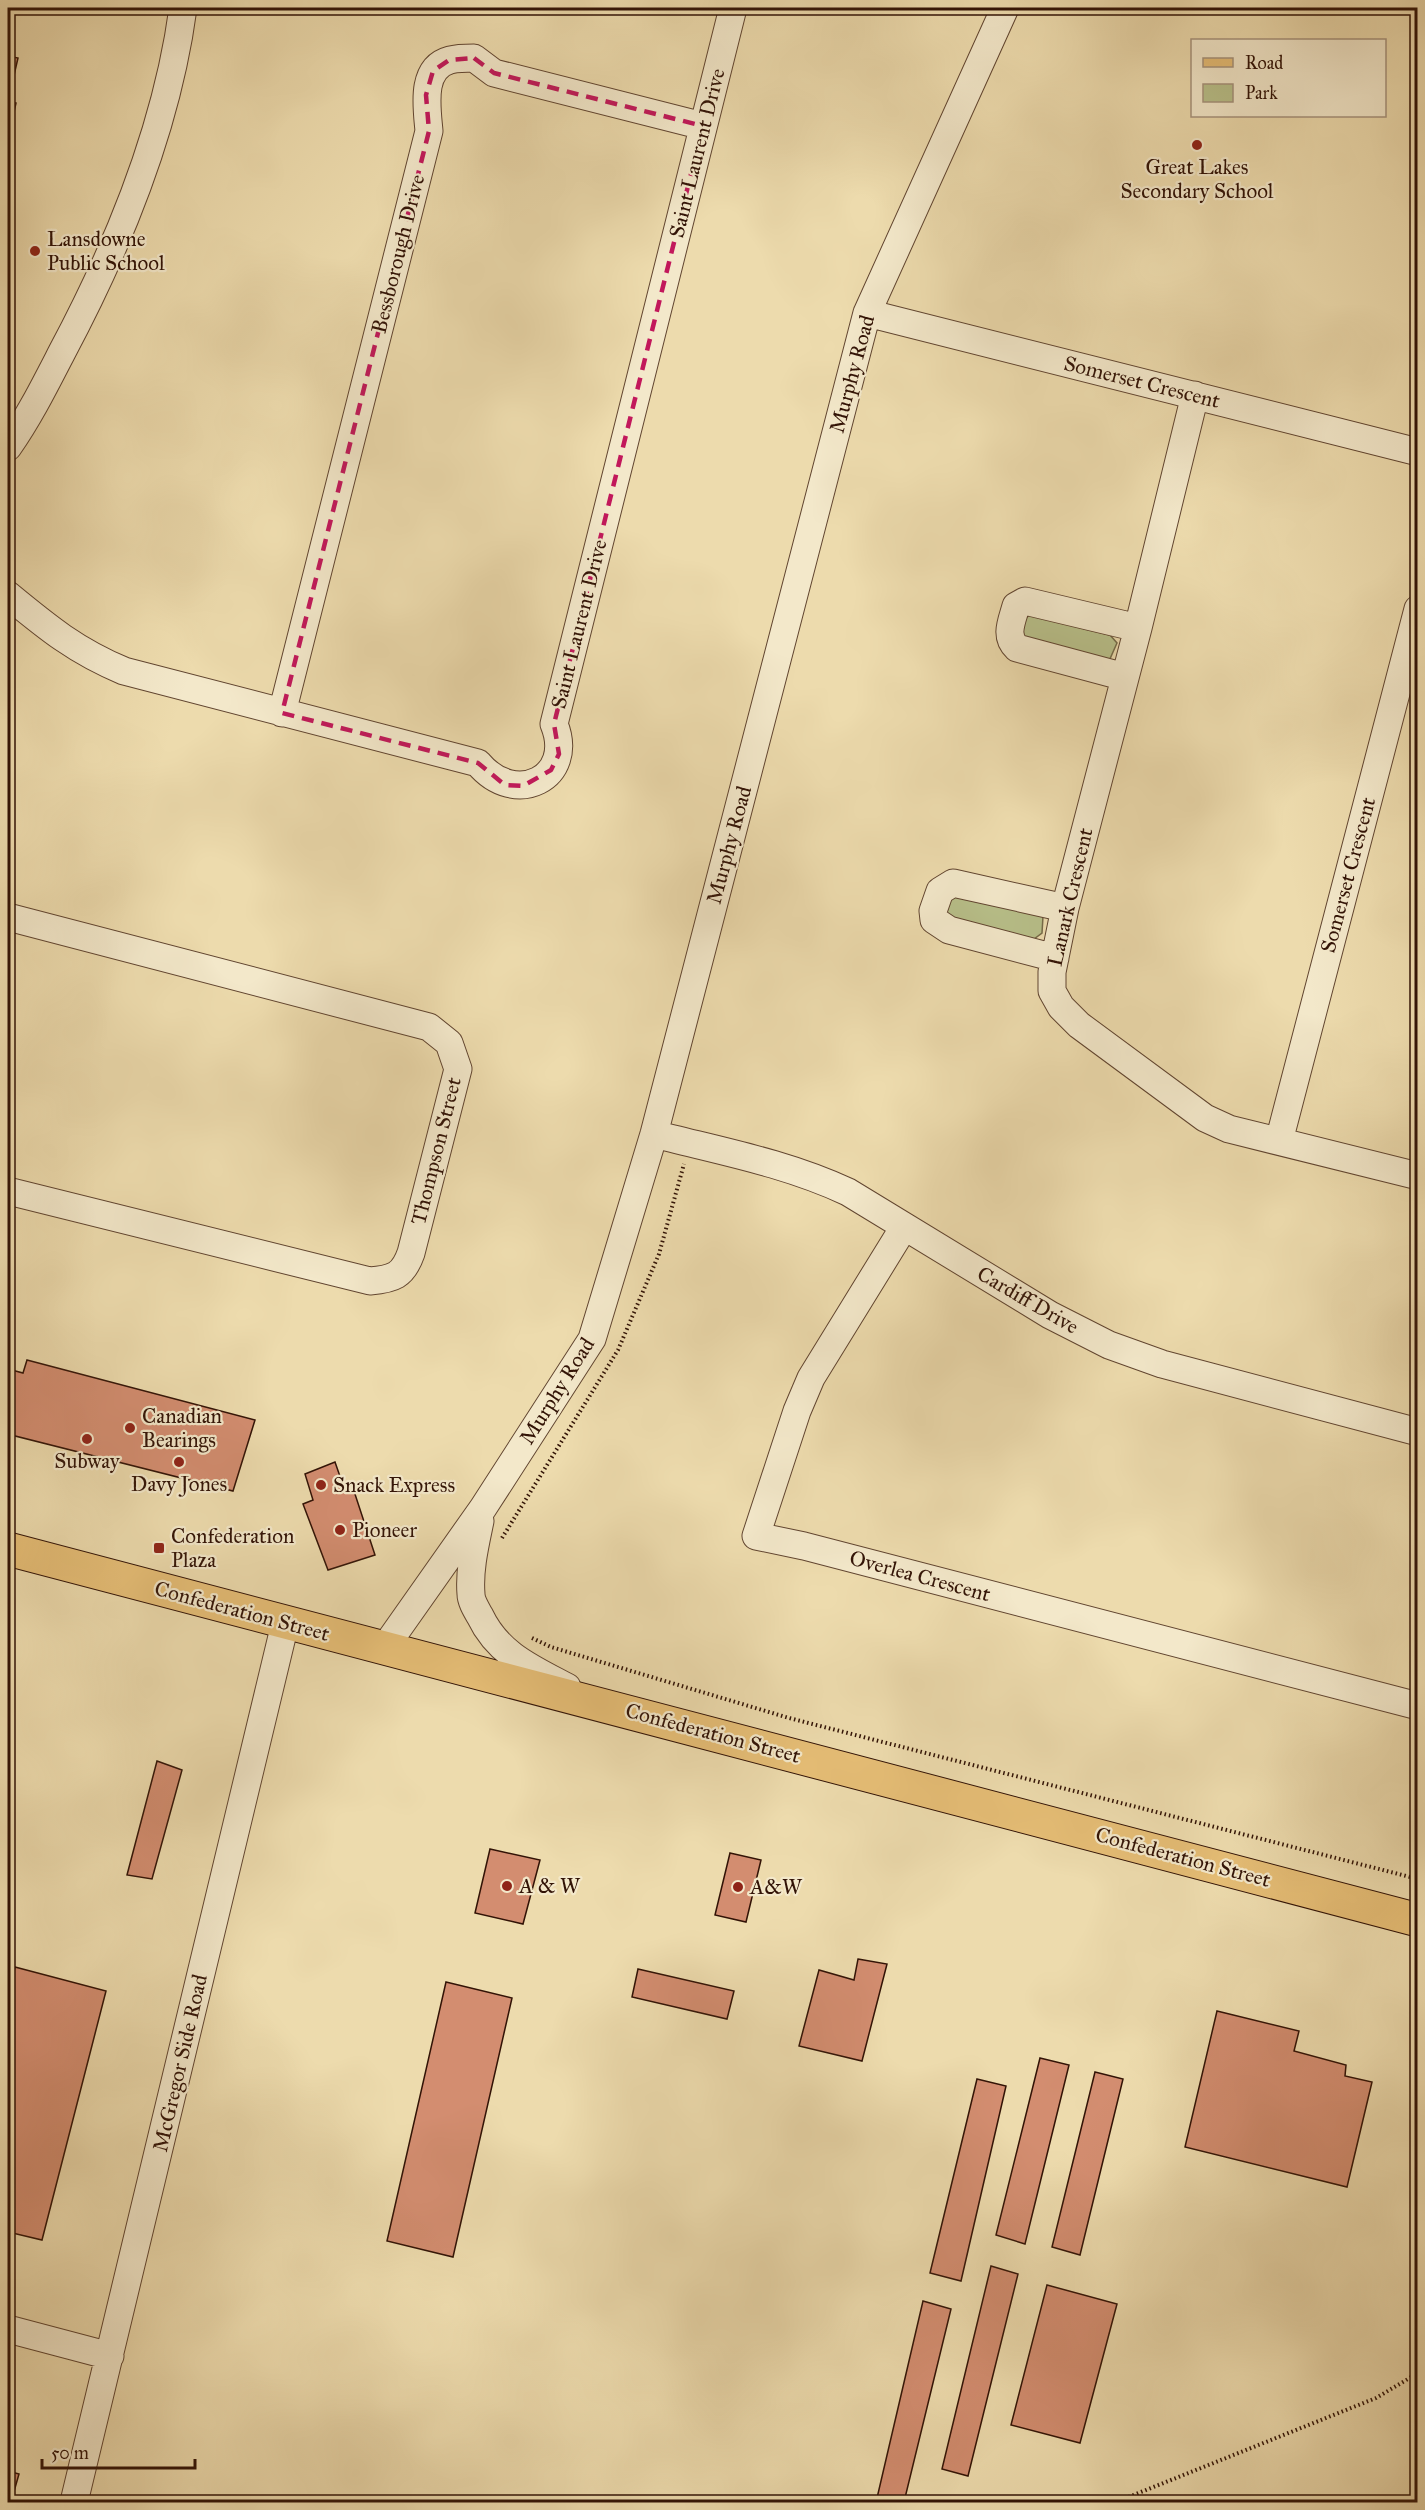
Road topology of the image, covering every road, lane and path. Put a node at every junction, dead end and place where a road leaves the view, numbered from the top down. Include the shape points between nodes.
1 (183, 8) edge
2 (733, 8) edge
3 (1005, 8) edge
4 (704, 126) junction
5 (867, 313) junction
6 (1195, 395) junction
7 (8, 447) edge
8 (1418, 452) edge
9 (8, 595) edge
10 (1418, 609) edge
11 (1138, 628) junction
12 (1125, 677) junction
13 (282, 713) junction
14 (1065, 908) junction
15 (8, 921) edge
16 (1055, 958) junction
17 (654, 1134) junction
18 (1279, 1141) junction
19 (690, 1144) junction
20 (1418, 1176) edge
21 (8, 1191) edge
22 (904, 1227) junction
23 (1418, 1432) edge
24 (483, 1508) junction
25 (500, 1547) dead end
26 (8, 1549) edge
27 (285, 1624) junction
28 (531, 1638) dead end
29 (385, 1647) junction
30 (593, 1701) junction
31 (1418, 1706) edge
32 (1418, 1879) edge
33 (1418, 1920) edge
34 (8, 2329) edge
35 (110, 2356) junction
36 (1418, 2373) edge
37 (74, 2502) edge
38 (1116, 2502) edge

1 - 7 street via 158,119 133,199 91,297 25,424
2 - 4 street, Saint Laurent Drive
3 - 5 street, Murphy Road
4 - 13 street, Bessborough Drive via 494,73 474,58 449,60 433,71 426,95 429,131
4 - 13 street, Saint Laurent Drive via 554,724 560,739 559,754 551,770 538,781 523,786 505,785 478,763
5 - 6 street, Somerset Crescent
5 - 17 street, Murphy Road
6 - 8 street, Somerset Crescent
6 - 11 street, Lanark Crescent
9 - 13 street, Saint Laurent Drive via 90,657 124,671
10 - 18 street, Somerset Crescent
11 - 12 street, Lanark Crescent
11 - 12 street via 1025,601 1016,606 1008,635 1017,648
12 - 14 street, Lanark Crescent
14 - 16 street, Lanark Crescent
14 - 16 street via 962,883 945,886 936,900 934,920 949,930
15 - 21 street, Thompson Street via 429,1027 450,1043 458,1070 406,1268 388,1280 370,1281
16 - 18 street, Lanark Crescent via 1052,991 1061,1007 1079,1024 1205,1118 1229,1129
17 - 19 street, Cardiff Drive
17 - 24 street, Murphy Road via 592,1339
18 - 20 street, Lanark Crescent
19 - 22 street, Cardiff Drive via 763,1160 815,1177 848,1192
19 - 25 path via 659,1254 618,1350 502,1537
22 - 23 street, Cardiff Drive via 1050,1315 1109,1345 1162,1364
22 - 31 street, Overlea Crescent via 811,1378 756,1536
24 - 29 street, Murphy Road
24 - 30 street via 473,1554 471,1597 488,1634 520,1663
26 - 27 main road, Confederation Street
27 - 29 main road, Confederation Street
27 - 35 street, McGregor Side Road
28 - 32 path via 789,1718
29 - 30 main road, Confederation Street
30 - 33 main road, Confederation Street
34 - 35 street
35 - 37 street, McGregor Side Road
36 - 38 path via 1376,2398

